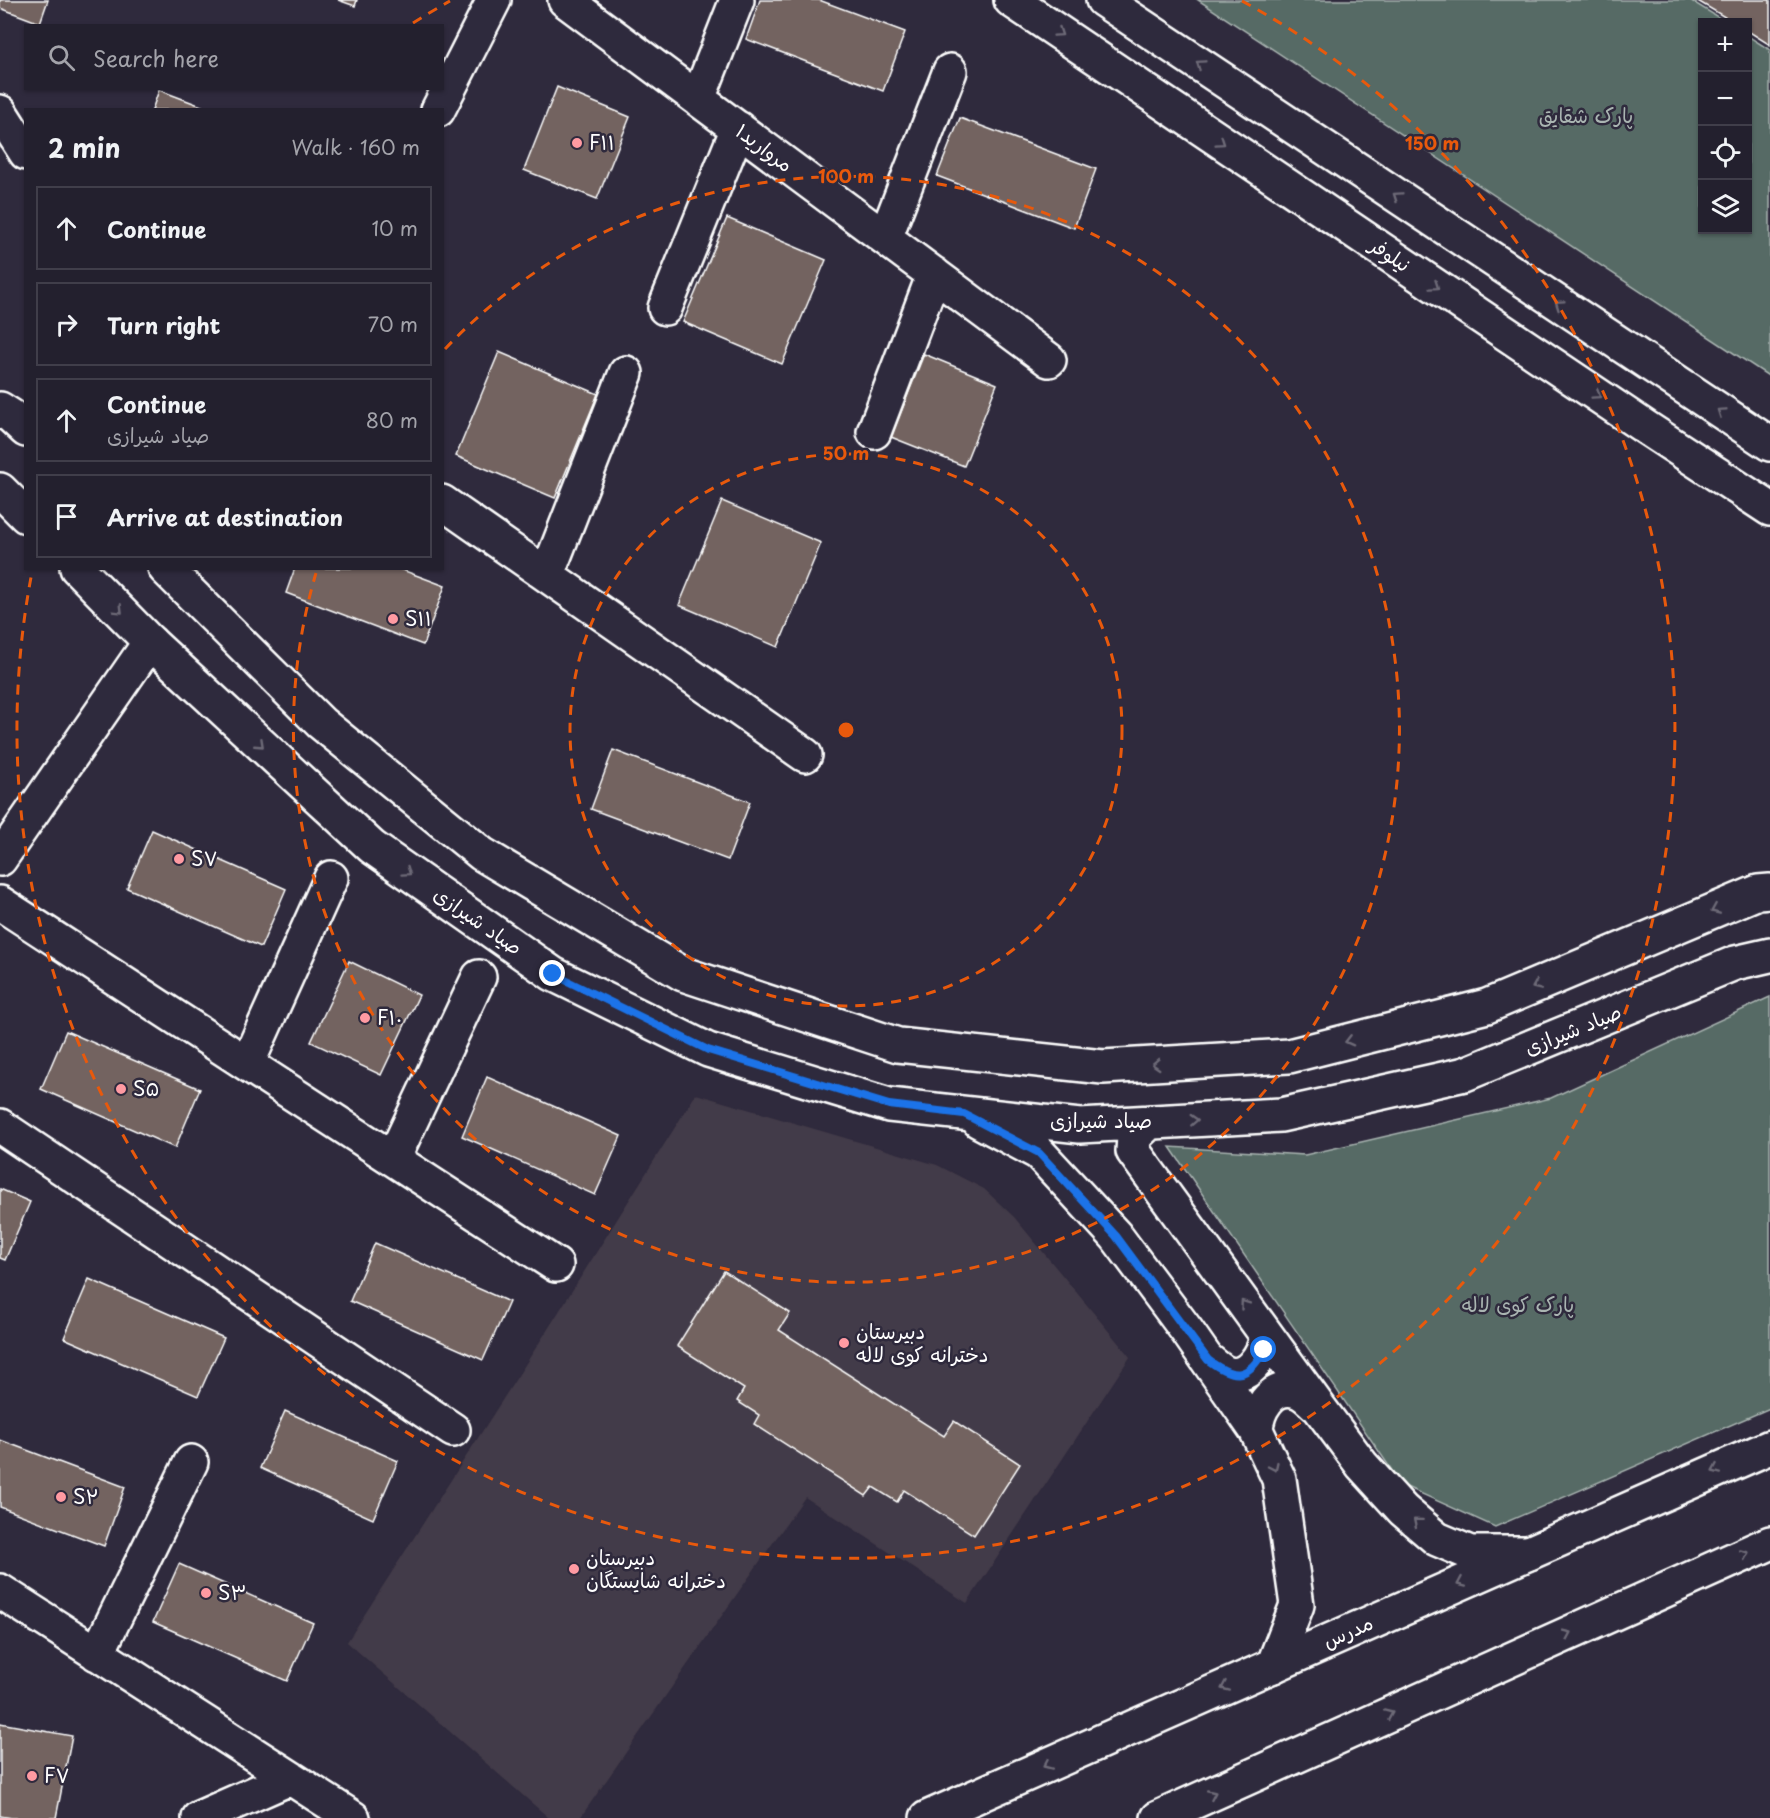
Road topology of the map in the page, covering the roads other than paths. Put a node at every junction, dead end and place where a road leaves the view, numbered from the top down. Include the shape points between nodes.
1 (494, 0) edge
2 (565, 0) edge
3 (737, 0) edge
4 (1011, 0) edge
5 (1104, 0) edge
6 (950, 71) dead end
7 (698, 99) junction
8 (439, 108) edge
9 (0, 112) edge
10 (738, 128) junction
11 (24, 150) edge
12 (885, 238) junction
13 (934, 274) junction
14 (665, 308) dead end
15 (1049, 360) dead end
16 (626, 373) dead end
17 (0, 409) edge
18 (24, 428) edge
19 (874, 432) dead end
20 (1770, 444) edge
21 (0, 490) edge
22 (444, 503) edge
23 (1770, 508) edge
24 (24, 514) edge
25 (79, 570) edge
26 (167, 570) edge
27 (547, 575) junction
28 (150, 642) junction
29 (805, 756) dead end
30 (0, 859) edge
31 (331, 878) dead end
32 (1770, 891) edge
33 (0, 903) edge
34 (1770, 955) edge
35 (479, 977) dead end
36 (247, 1064) junction
37 (964, 1114) junction
38 (1150, 1122) junction
39 (0, 1126) edge
40 (393, 1159) junction
41 (556, 1265) dead end
42 (1267, 1336) junction
43 (1208, 1360) junction
44 (1318, 1406) junction
45 (453, 1430) dead end
46 (1256, 1430) junction
47 (1770, 1447) edge
48 (191, 1462) dead end
49 (1770, 1543) edge
50 (1529, 1553) junction
51 (0, 1591) edge
52 (98, 1654) junction
53 (1273, 1666) junction
54 (290, 1778) junction
55 (199, 1818) edge
56 (353, 1818) edge
57 (927, 1818) edge
58 (1158, 1818) edge

1 - 8 street
2 - 7 street, مروارید۱
3 - 7 street
4 -> 23 street, نیلوفر
20 -> 5 street
6 - 12 street
7 - 10 street, مروارید۱
9 - 11 street
10 - 12 street, مروارید۱
10 - 14 street
12 - 13 street, مروارید۱
13 - 15 street, مروارید۱
13 - 19 street
16 - 27 street
17 - 18 street
21 - 24 street
22 - 27 street
25 -> 28 street, صیاد شیرازی
32 -> 26 street via 1758,892 1487,1006 1289,1056 1103,1067 898,1045 683,974 482,854 321,723
27 - 29 street
28 - 30 street
28 -> 37 street, صیاد شیرازی via 372,847 553,974 708,1050 889,1105
31 - 36 street
33 - 36 street
38 -> 34 street, صیاد شیرازی via 1281,1115 1465,1074 1735,963
35 - 40 street
36 - 40 street
37 - 38 street, صیاد شیرازی via 1080,1126
37 - 43 street via 1039,1153 1116,1236
42 -> 38 street via 1133,1151 1134,1137
39 - 45 street
40 - 41 street
42 - 43 street via 1260,1357 1247,1371 1230,1374
42 - 44 street
43 - 46 street
44 - 46 street via 1305,1394 1283,1390 1262,1406
50 -> 44 street via 1470,1553 1437,1539 1382,1488
46 -> 53 street via 1279,1479 1297,1605
47 -> 50 street, مدرس
48 - 52 street
58 -> 49 street
50 -> 53 street, مدرس
51 - 52 street
52 - 54 street
53 -> 57 street, مدرس
54 - 55 street
54 - 56 street

